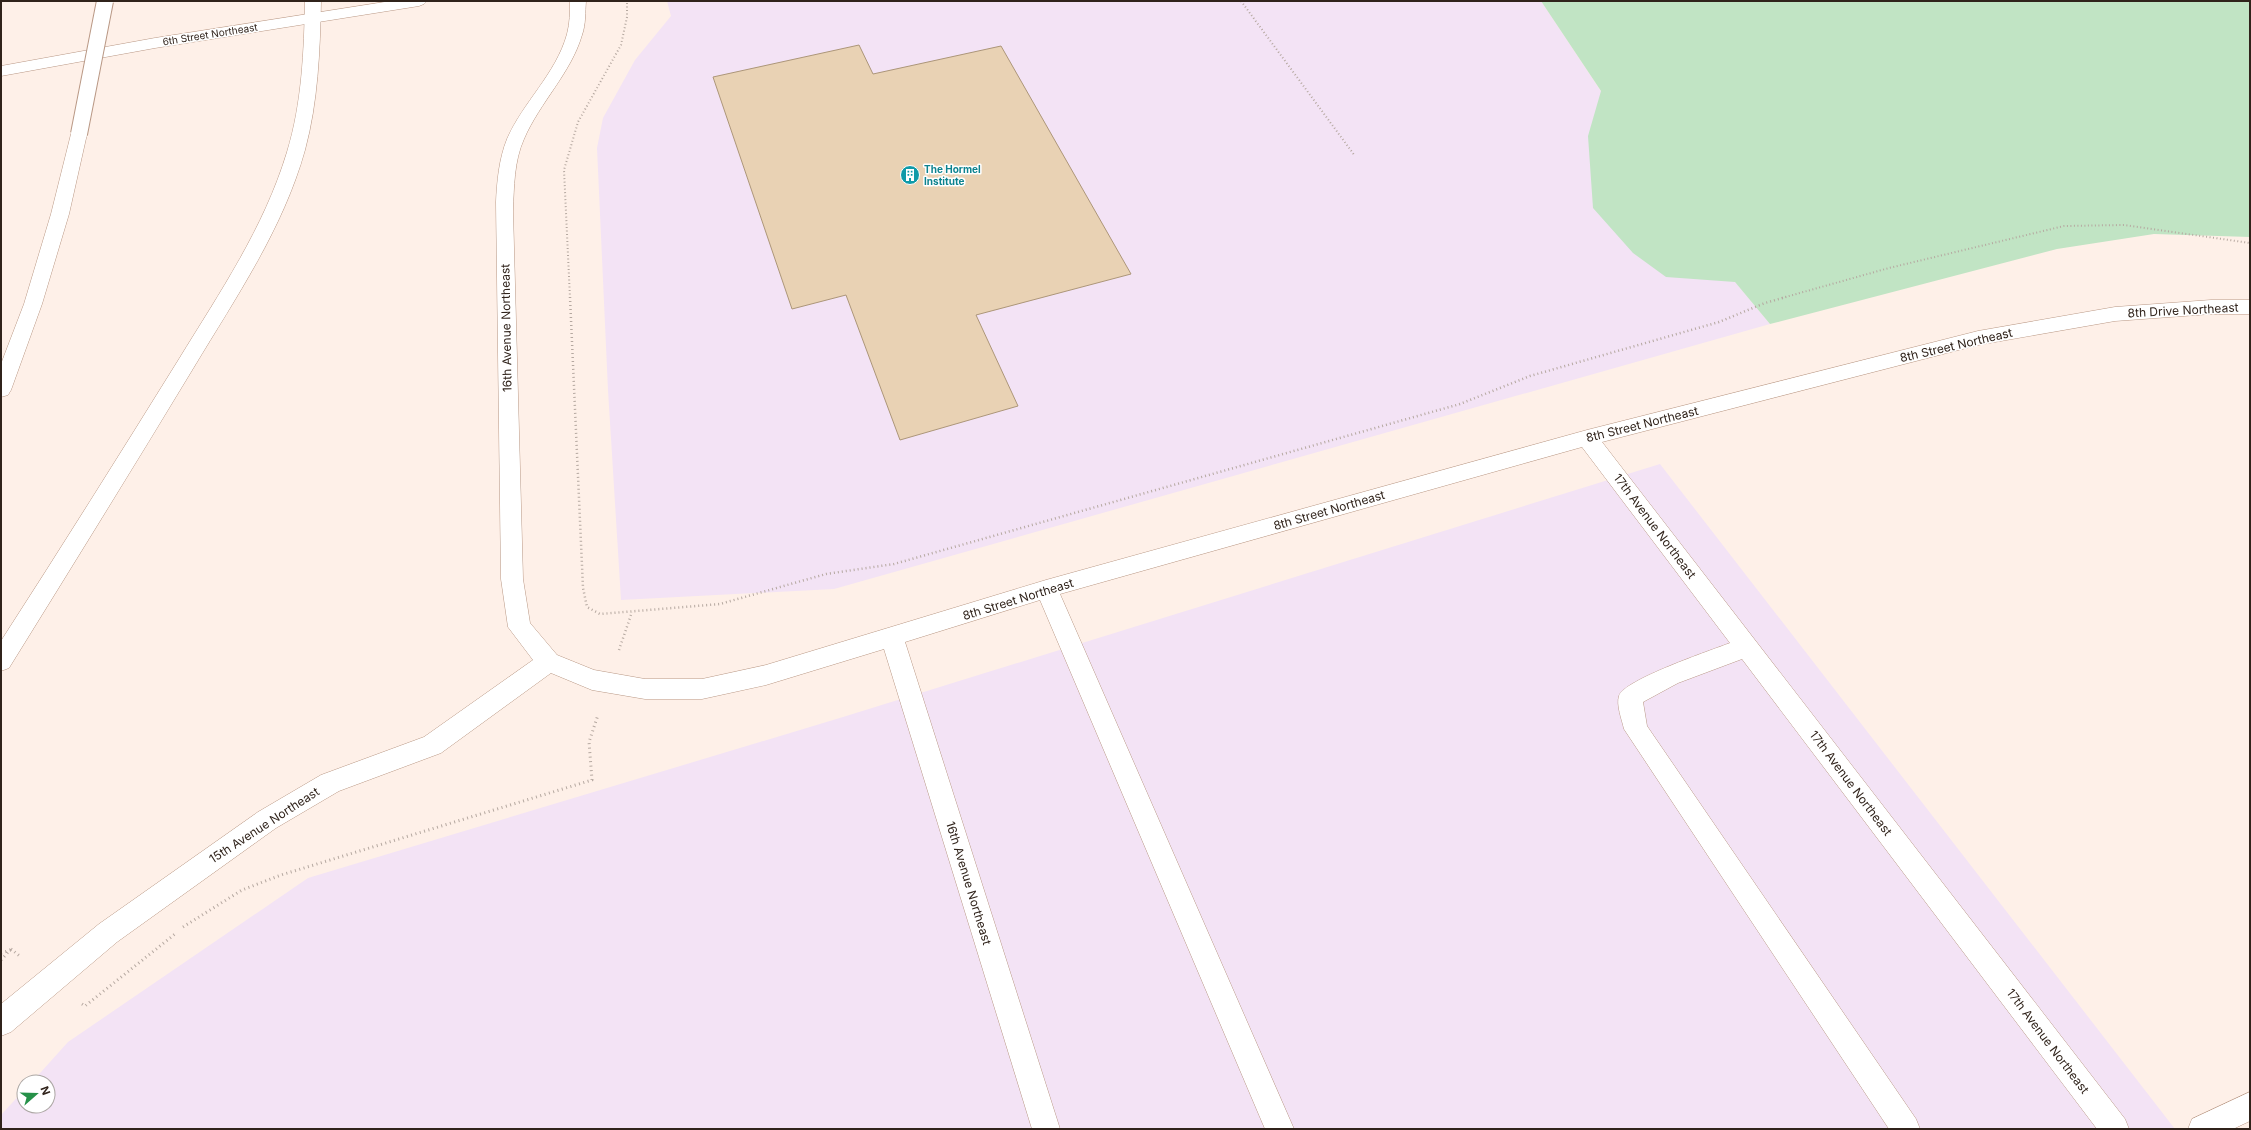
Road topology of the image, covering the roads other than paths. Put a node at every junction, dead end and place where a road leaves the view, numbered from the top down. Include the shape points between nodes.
1 (105, 1) edge
2 (420, 1) edge
3 (578, 1) edge
4 (313, 10) edge
5 (1, 71) edge
6 (2250, 307) edge
7 (2115, 314) joint
8 (1, 390) edge
9 (1587, 438) junction
10 (1046, 589) junction
11 (892, 638) junction
12 (1747, 647) junction
13 (1, 661) edge
14 (549, 662) junction
15 (1, 1022) edge
16 (2250, 1106) edge
17 (1046, 1129) edge
18 (1280, 1129) edge
19 (1906, 1129) edge
20 (2115, 1129) edge
21 (2202, 1129) edge

1 - 8 main road, bridge via 79,134 60,214 33,304
2 - 4 main road, 6th Street Northeast
3 - 14 main road, 16th Avenue Northeast via 575,36 569,52 515,140 505,175 512,579 519,627
4 - 5 main road, 6th Street Northeast via 155,43
4 - 13 main road via 310,70 302,124 291,169 266,228 172,387
6 - 7 main road, 8th Drive Northeast via 2211,307
7 - 9 main road, 8th Street Northeast via 1978,338
9 - 10 main road, 8th Street Northeast
9 - 12 main road, 17th Avenue Northeast
10 - 11 main road, 8th Street Northeast
10 - 18 main road
11 - 14 main road, 8th Street Northeast via 766,675 702,688 645,689 592,680
11 - 17 main road, 16th Avenue Northeast
12 - 19 main road via 1670,676 1630,697 1636,729
12 - 20 main road, 17th Avenue Northeast
14 - 15 main road, 15th Avenue Northeast via 432,745 330,783 267,820 108,933
16 - 21 main road

